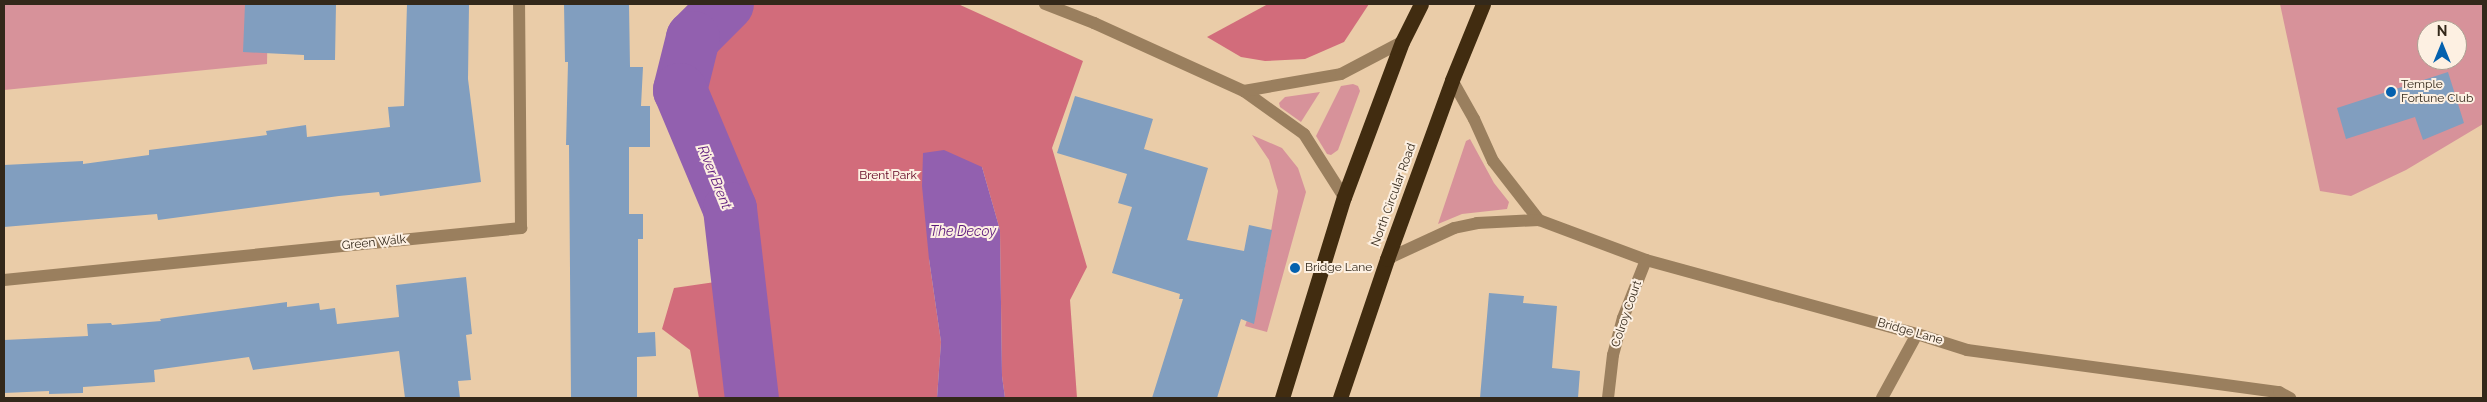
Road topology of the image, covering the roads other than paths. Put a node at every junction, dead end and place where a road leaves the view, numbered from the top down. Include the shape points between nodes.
1 (519, 4) edge
2 (1045, 4) edge
3 (1421, 4) edge
4 (1483, 4) edge
5 (1402, 42) junction
6 (1452, 80) junction
7 (1244, 91) junction
8 (1344, 197) junction
9 (1539, 220) junction
10 (1387, 259) junction
11 (1646, 260) junction
12 (4, 280) edge
13 (1917, 334) junction
14 (2282, 396) edge
15 (1282, 398) edge
16 (1340, 398) edge
17 (1608, 398) edge
18 (1882, 398) edge

1 - 12 street, Green Walk via 521,228
2 - 7 street via 1094,22
3 - 5 highway
4 - 6 highway, North Circular Road
5 - 7 street via 1341,74
5 - 8 highway
6 - 9 street via 1493,161
6 - 10 highway, North Circular Road
7 - 8 street via 1304,134
8 - 15 highway
9 - 10 street, Bridge Lane via 1477,223 1454,228
9 - 11 street, Bridge Lane
10 - 16 highway, North Circular Road
11 - 13 street, Bridge Lane
11 - 17 street, Colroy Court via 1623,318 1613,355
13 - 14 street, Bridge Lane via 1967,350
13 - 18 street

